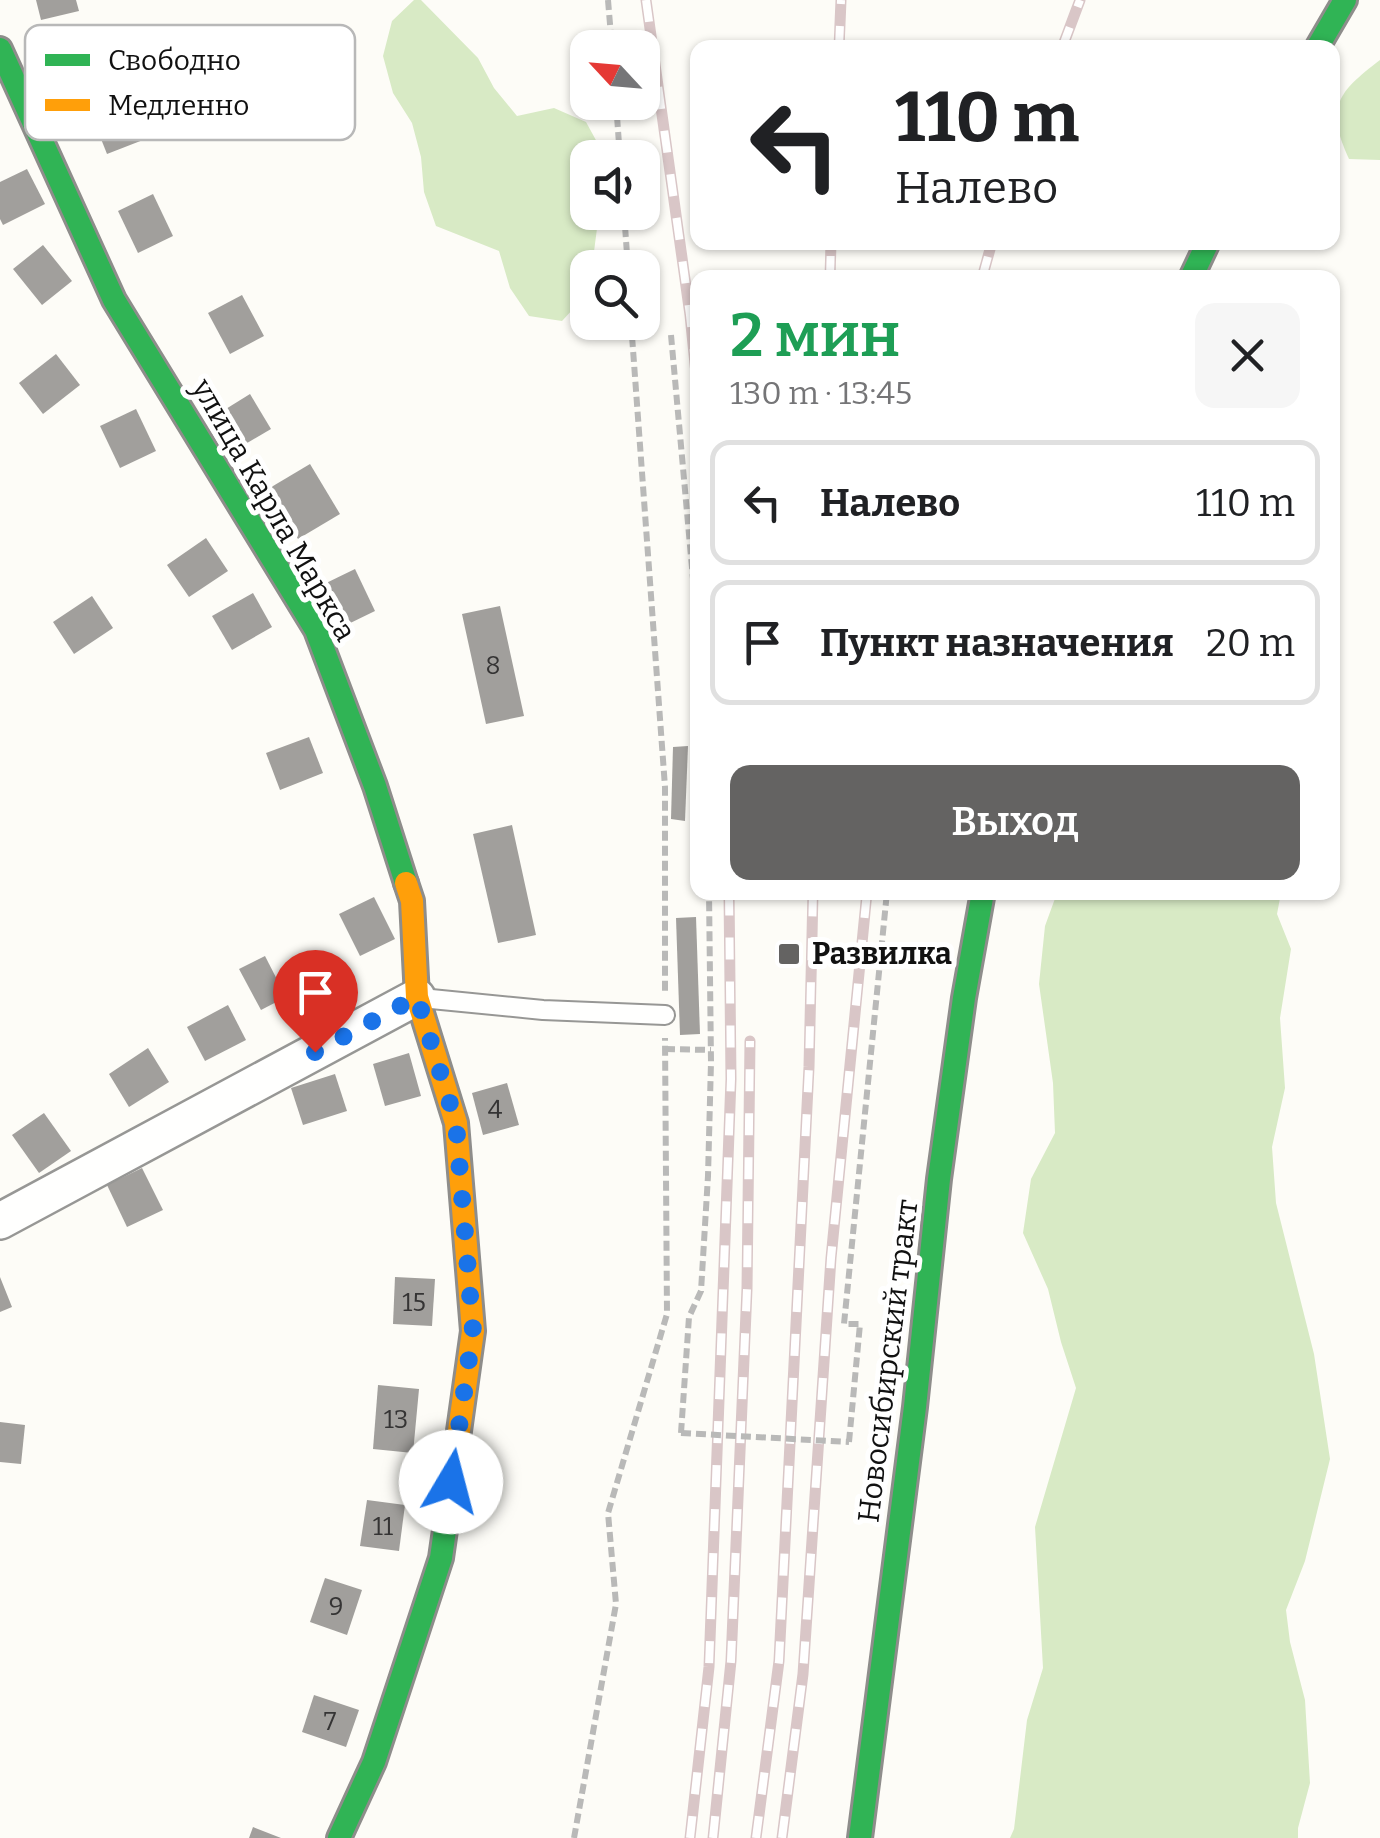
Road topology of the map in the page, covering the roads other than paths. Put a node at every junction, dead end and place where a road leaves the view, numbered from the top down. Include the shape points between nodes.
1 (1345, 0) edge
2 (1321, 40) edge
3 (0, 50) edge
4 (25, 105) edge
5 (41, 140) edge
6 (982, 900) edge
7 (417, 997) junction
8 (665, 1015) road end
9 (0, 1221) edge
10 (339, 1838) edge
11 (860, 1838) edge

1 - 2 street
3 - 4 street, улица Карла Маркса
5 - 7 street, улица Карла Маркса via 114,300 316,630 412,901
6 - 11 street, Новосибирский тракт via 939,1178
7 - 8 lane
7 - 9 street
7 - 10 street, улица Карла Маркса via 456,1123 473,1331 440,1558 374,1762

